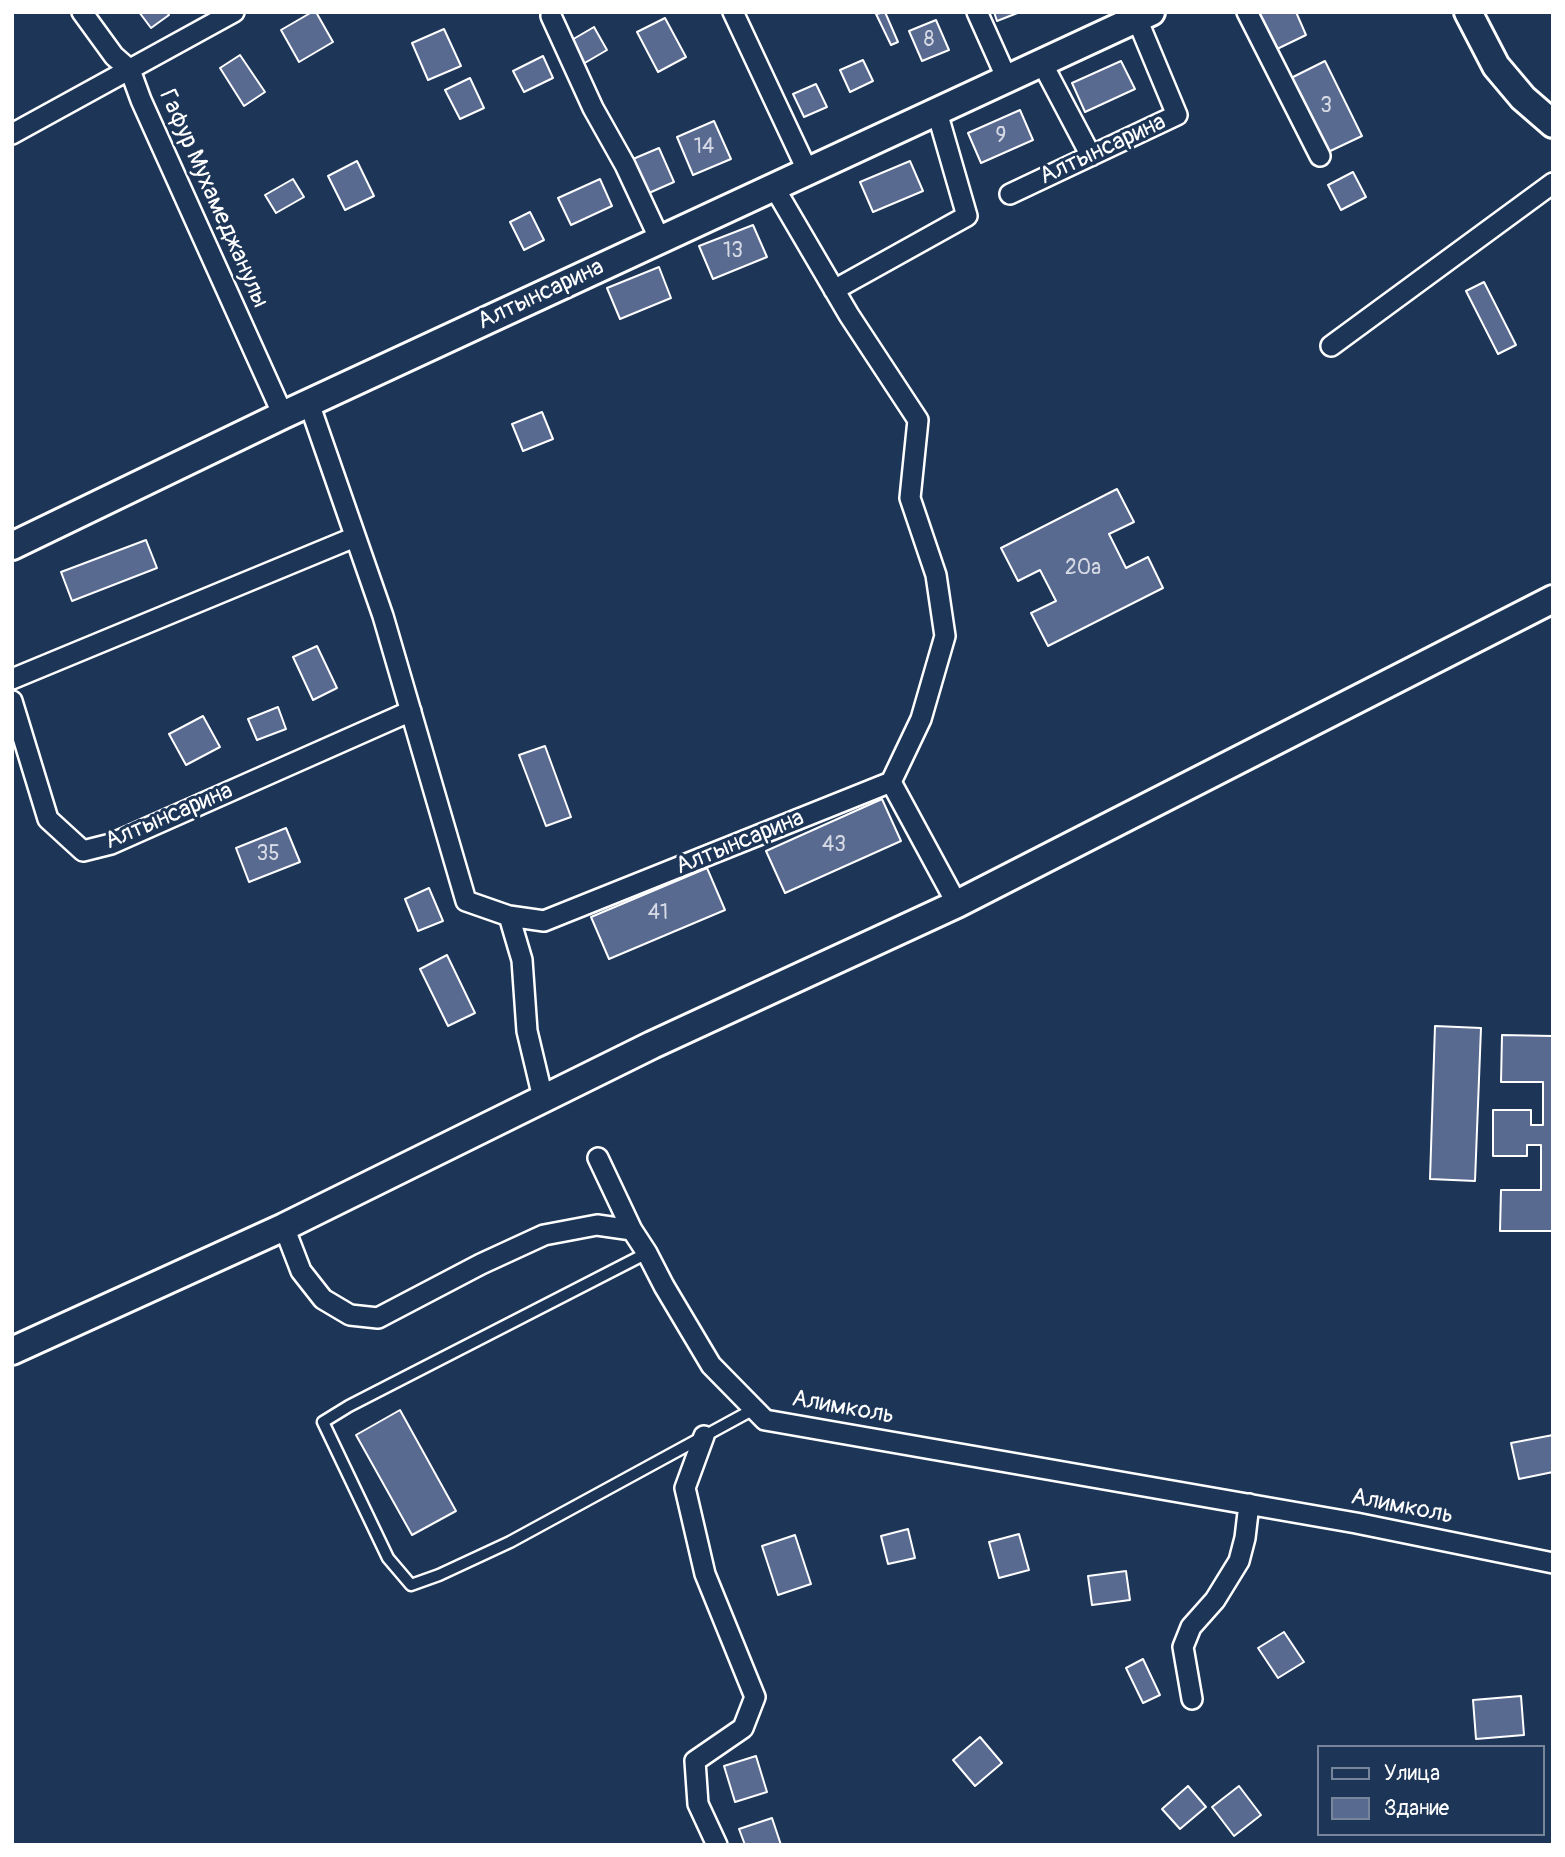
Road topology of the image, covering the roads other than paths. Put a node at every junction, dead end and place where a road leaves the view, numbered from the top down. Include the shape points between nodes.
1 (82, 12) edge
2 (234, 12) edge
3 (733, 12) edge
4 (977, 12) edge
5 (1247, 12) edge
6 (1468, 12) edge
7 (1144, 15) edge
8 (551, 16) dead end
9 (1042, 63) junction
10 (130, 70) junction
11 (1007, 79) junction
12 (937, 112) junction
13 (1553, 124) edge
14 (12, 134) edge
15 (1091, 156) junction
16 (1320, 156) dead end
17 (808, 172) junction
18 (1553, 183) edge
19 (774, 187) junction
20 (1010, 194) dead end
21 (660, 240) junction
22 (834, 290) junction
23 (1331, 346) dead end
24 (309, 403) junction
25 (283, 415) junction
26 (355, 537) junction
27 (12, 546) edge
28 (1553, 598) edge
29 (12, 680) edge
30 (12, 701) edge
31 (411, 711) junction
32 (891, 782) junction
33 (957, 904) junction
34 (509, 916) junction
35 (543, 1098) junction
36 (598, 1158) dead end
37 (284, 1227) junction
38 (632, 1230) junction
39 (648, 1253) junction
40 (12, 1351) edge
41 (754, 1409) junction
42 (704, 1436) junction
43 (1249, 1504) junction
44 (1553, 1563) edge
45 (1192, 1699) dead end
46 (717, 1845) edge

1 - 10 street, Гафур Мухамеджанулы
2 - 10 street
3 - 17 street
4 - 11 street
5 - 16 street
6 - 13 street via 1496,65 1523,98
7 - 9 street, Алтынсарина
7 - 15 street, Алтынсарина via 1177,115
8 - 21 street
9 - 11 street, Алтынсарина
9 - 15 street
10 - 14 street
10 - 25 street, Гафур Мухамеджанулы
11 - 12 street, Алтынсарина
12 - 17 street, Алтынсарина
12 - 22 street via 967,216
15 - 20 street, Алтынсарина
17 - 19 street, Алтынсарина
18 - 23 street
19 - 21 street, Алтынсарина
19 - 22 street
21 - 24 street, Алтынсарина
22 - 32 street via 918,420 910,498 936,576 945,636 921,719
24 - 25 street, Алтынсарина
24 - 26 street, Алтынсарина
25 - 27 street, Алтынсарина
26 - 29 street
26 - 31 street, Алтынсарина
28 - 33 street
30 - 31 street, Алтынсарина via 48,819 83,851 111,844
31 - 34 street, Алтынсарина via 466,901
32 - 33 street
32 - 34 street, Алтынсарина via 544,921
33 - 35 street
34 - 35 street via 522,960 527,1031
35 - 37 street
36 - 38 street, Алимколь
37 - 38 street via 301,1271 323,1299 350,1315 378,1318 544,1235 597,1225
37 - 40 street
38 - 39 street, Алимколь
39 - 41 street, Алимколь via 711,1365
39 - 42 lane via 323,1422 388,1558 411,1585 510,1542
41 - 42 lane
41 - 43 street, Алимколь via 765,1420
42 - 46 street via 685,1488 705,1574 755,1697 743,1728 695,1762 698,1804
43 - 44 street, Алимколь
43 - 45 street via 1239,1561 1215,1600 1191,1627 1183,1647

